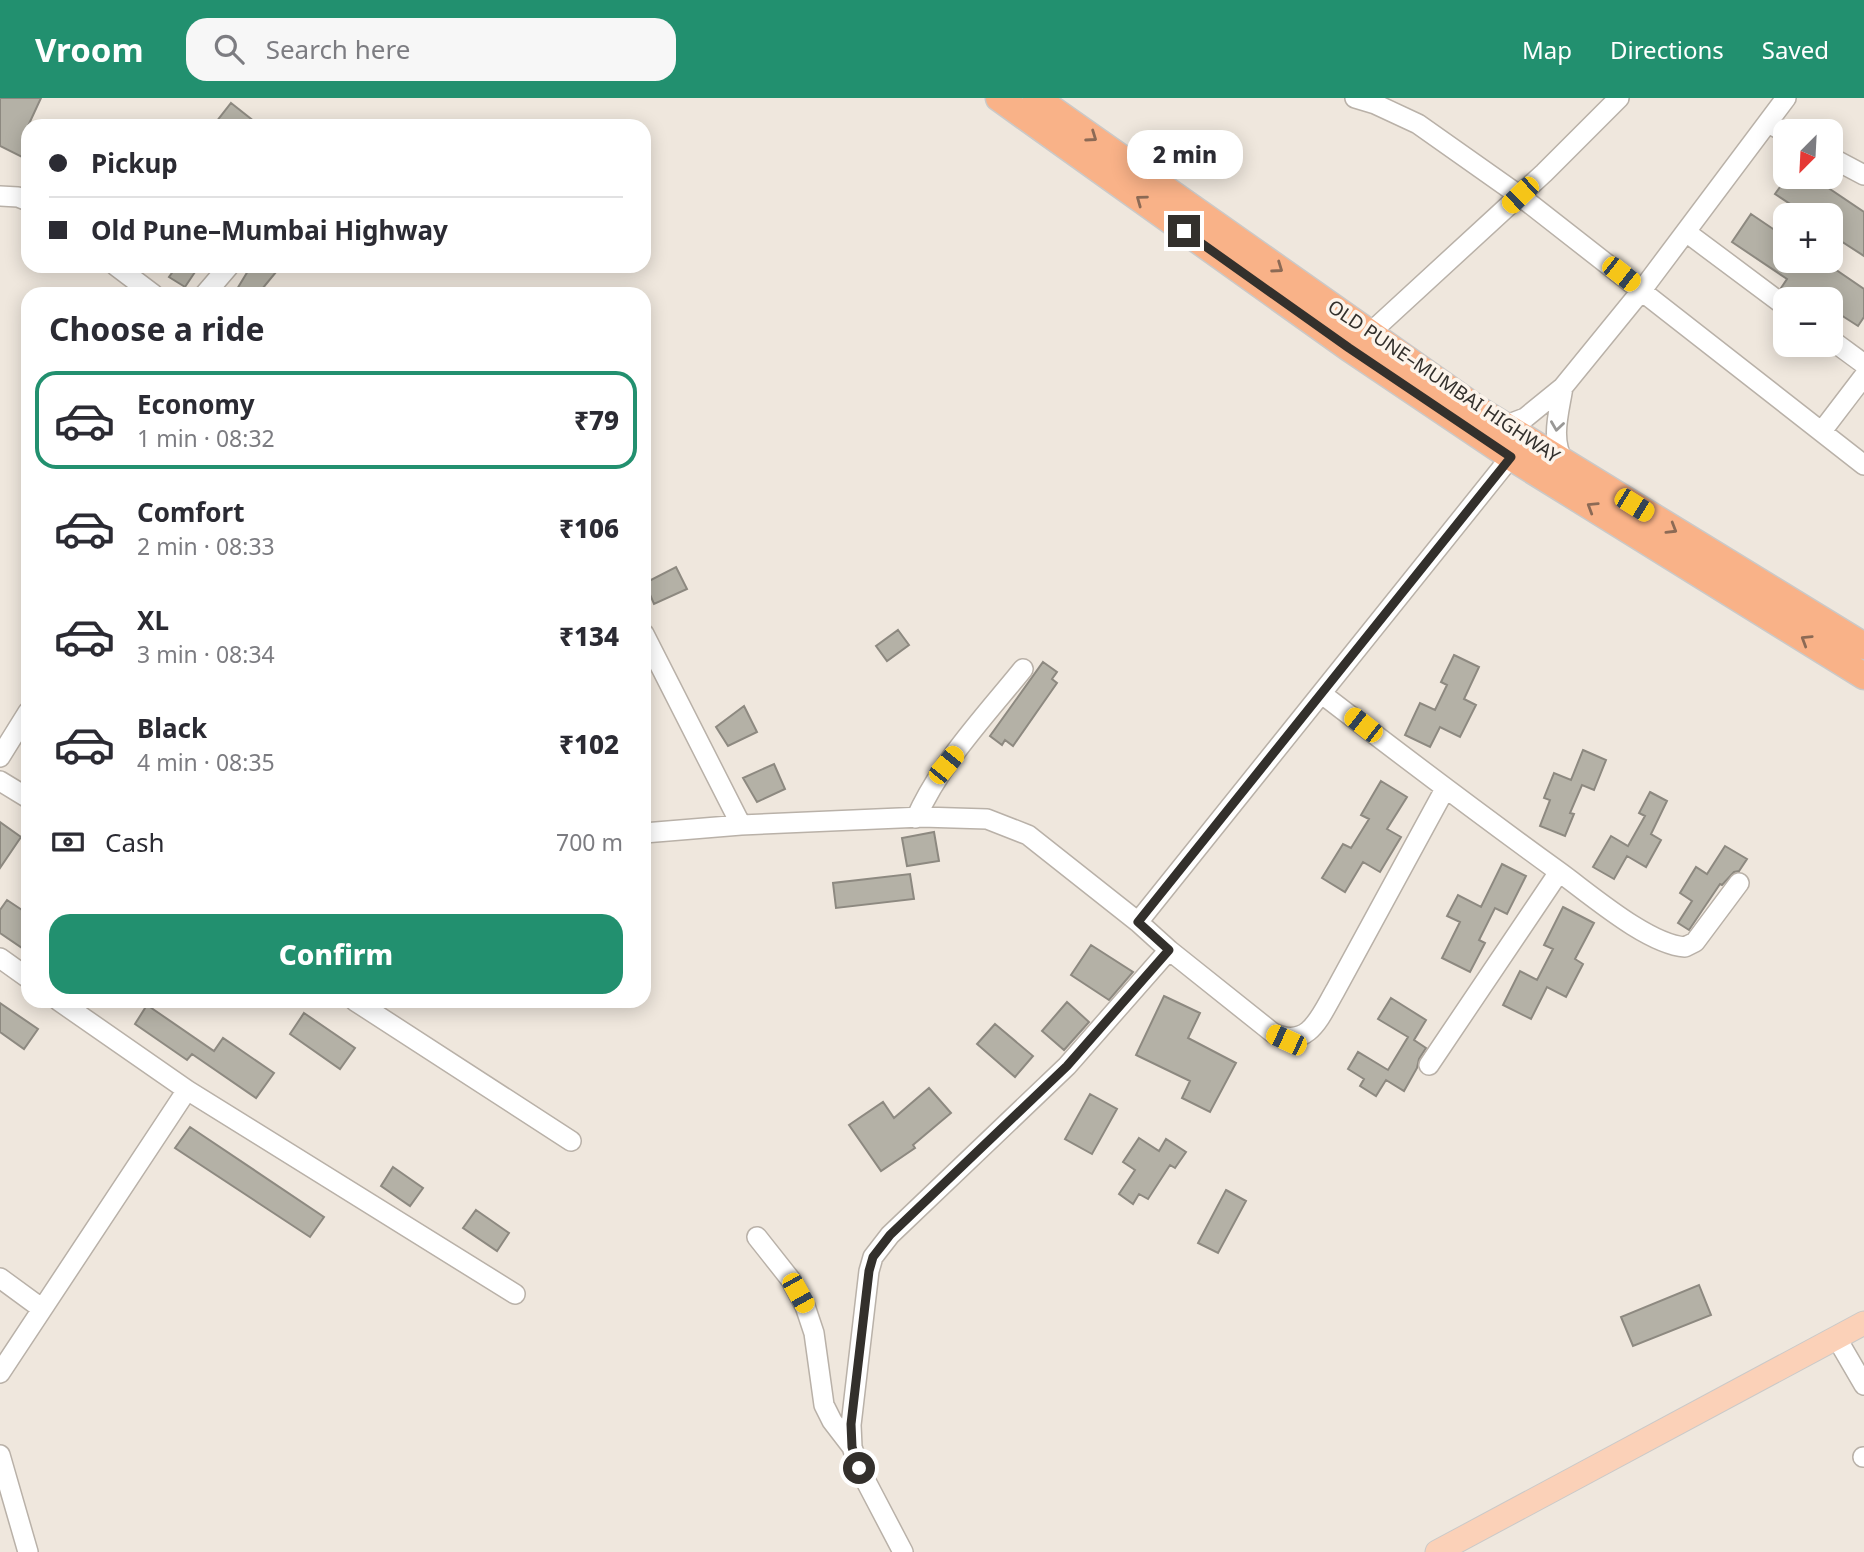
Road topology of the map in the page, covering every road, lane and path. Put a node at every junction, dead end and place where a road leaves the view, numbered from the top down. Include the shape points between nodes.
1 (999, 98) edge
2 (1036, 98) edge
3 (1355, 98) edge
4 (1619, 98) edge
5 (1786, 98) edge
6 (1779, 119) edge
7 (1773, 131) edge
8 (1843, 164) edge
9 (1864, 175) edge
10 (1520, 195) junction
11 (0, 196) edge
12 (21, 198) edge
13 (1686, 232) junction
14 (126, 273) edge
15 (223, 273) edge
16 (144, 287) edge
17 (211, 287) edge
18 (1642, 290) junction
19 (1773, 297) edge
20 (1370, 333) junction
21 (1843, 349) edge
22 (1864, 364) edge
23 (1864, 376) edge
24 (1563, 387) junction
25 (1822, 431) junction
26 (1513, 440) junction
27 (1564, 463) junction
28 (1864, 465) edge
29 (1864, 646) edge
30 (651, 648) edge
31 (1023, 669) dead end
32 (1864, 676) edge
33 (1322, 694) junction
34 (21, 723) edge
35 (0, 757) edge
36 (0, 781) edge
37 (1445, 789) junction
38 (21, 794) edge
39 (916, 818) junction
40 (741, 825) junction
41 (651, 832) edge
42 (1559, 872) junction
43 (1739, 884) dead end
44 (1138, 922) junction
45 (1169, 950) junction
46 (0, 958) edge
47 (21, 973) edge
48 (69, 1008) edge
49 (366, 1008) edge
50 (1429, 1065) dead end
51 (187, 1090) junction
52 (571, 1141) dead end
53 (757, 1237) dead end
54 (0, 1278) edge
55 (515, 1294) dead end
56 (41, 1308) junction
57 (1864, 1323) edge
58 (1836, 1337) junction
59 (0, 1373) edge
60 (1864, 1385) edge
61 (852, 1447) junction
62 (0, 1455) edge
63 (28, 1552) edge
64 (903, 1552) edge
65 (1437, 1552) edge

26 -> 1 highway, OLD PUNE–MUMBAI HIGHWAY via 1349,348
2 -> 20 highway, OLD PUNE–MUMBAI HIGHWAY
3 - 10 street via 1418,124
4 - 10 street
5 - 6 street
7 - 13 street
8 - 9 street
10 - 18 street
10 - 20 street
11 - 12 street
13 - 18 street
13 - 19 street
14 - 16 street
15 - 17 street
18 - 24 street
18 - 25 street
20 - 26 highway, OLD PUNE–MUMBAI HIGHWAY
21 - 22 street
23 - 25 street
24 - 26 street via 1525,418
24 -> 27 street via 1556,438
25 - 28 street
26 - 27 highway, OLD PUNE–MUMBAI HIGHWAY
32 -> 26 highway, OLD PUNE–MUMBAI HIGHWAY
26 - 33 street
27 -> 29 highway, OLD PUNE–MUMBAI HIGHWAY
30 - 40 street
31 - 39 street via 946,765
33 - 37 street
33 - 44 street
34 - 35 street
36 - 38 street
37 - 42 street
37 - 45 street via 1335,991 1306,1033 1286,1040 1273,1033
39 - 40 street
39 - 44 street via 987,819 1028,835
40 - 41 street
42 - 43 street via 1660,941 1685,947 1695,942
42 - 50 street
44 - 45 street
45 - 61 street via 1067,1066 890,1235 873,1257 851,1424
46 - 47 street
48 - 51 street
49 - 52 street
51 - 55 street
51 - 56 street
53 - 61 street via 805,1306 814,1333 824,1405
54 - 56 street
56 - 59 street
57 - 58 main road
58 - 60 street
58 - 65 main road
61 - 64 street
62 - 63 street

